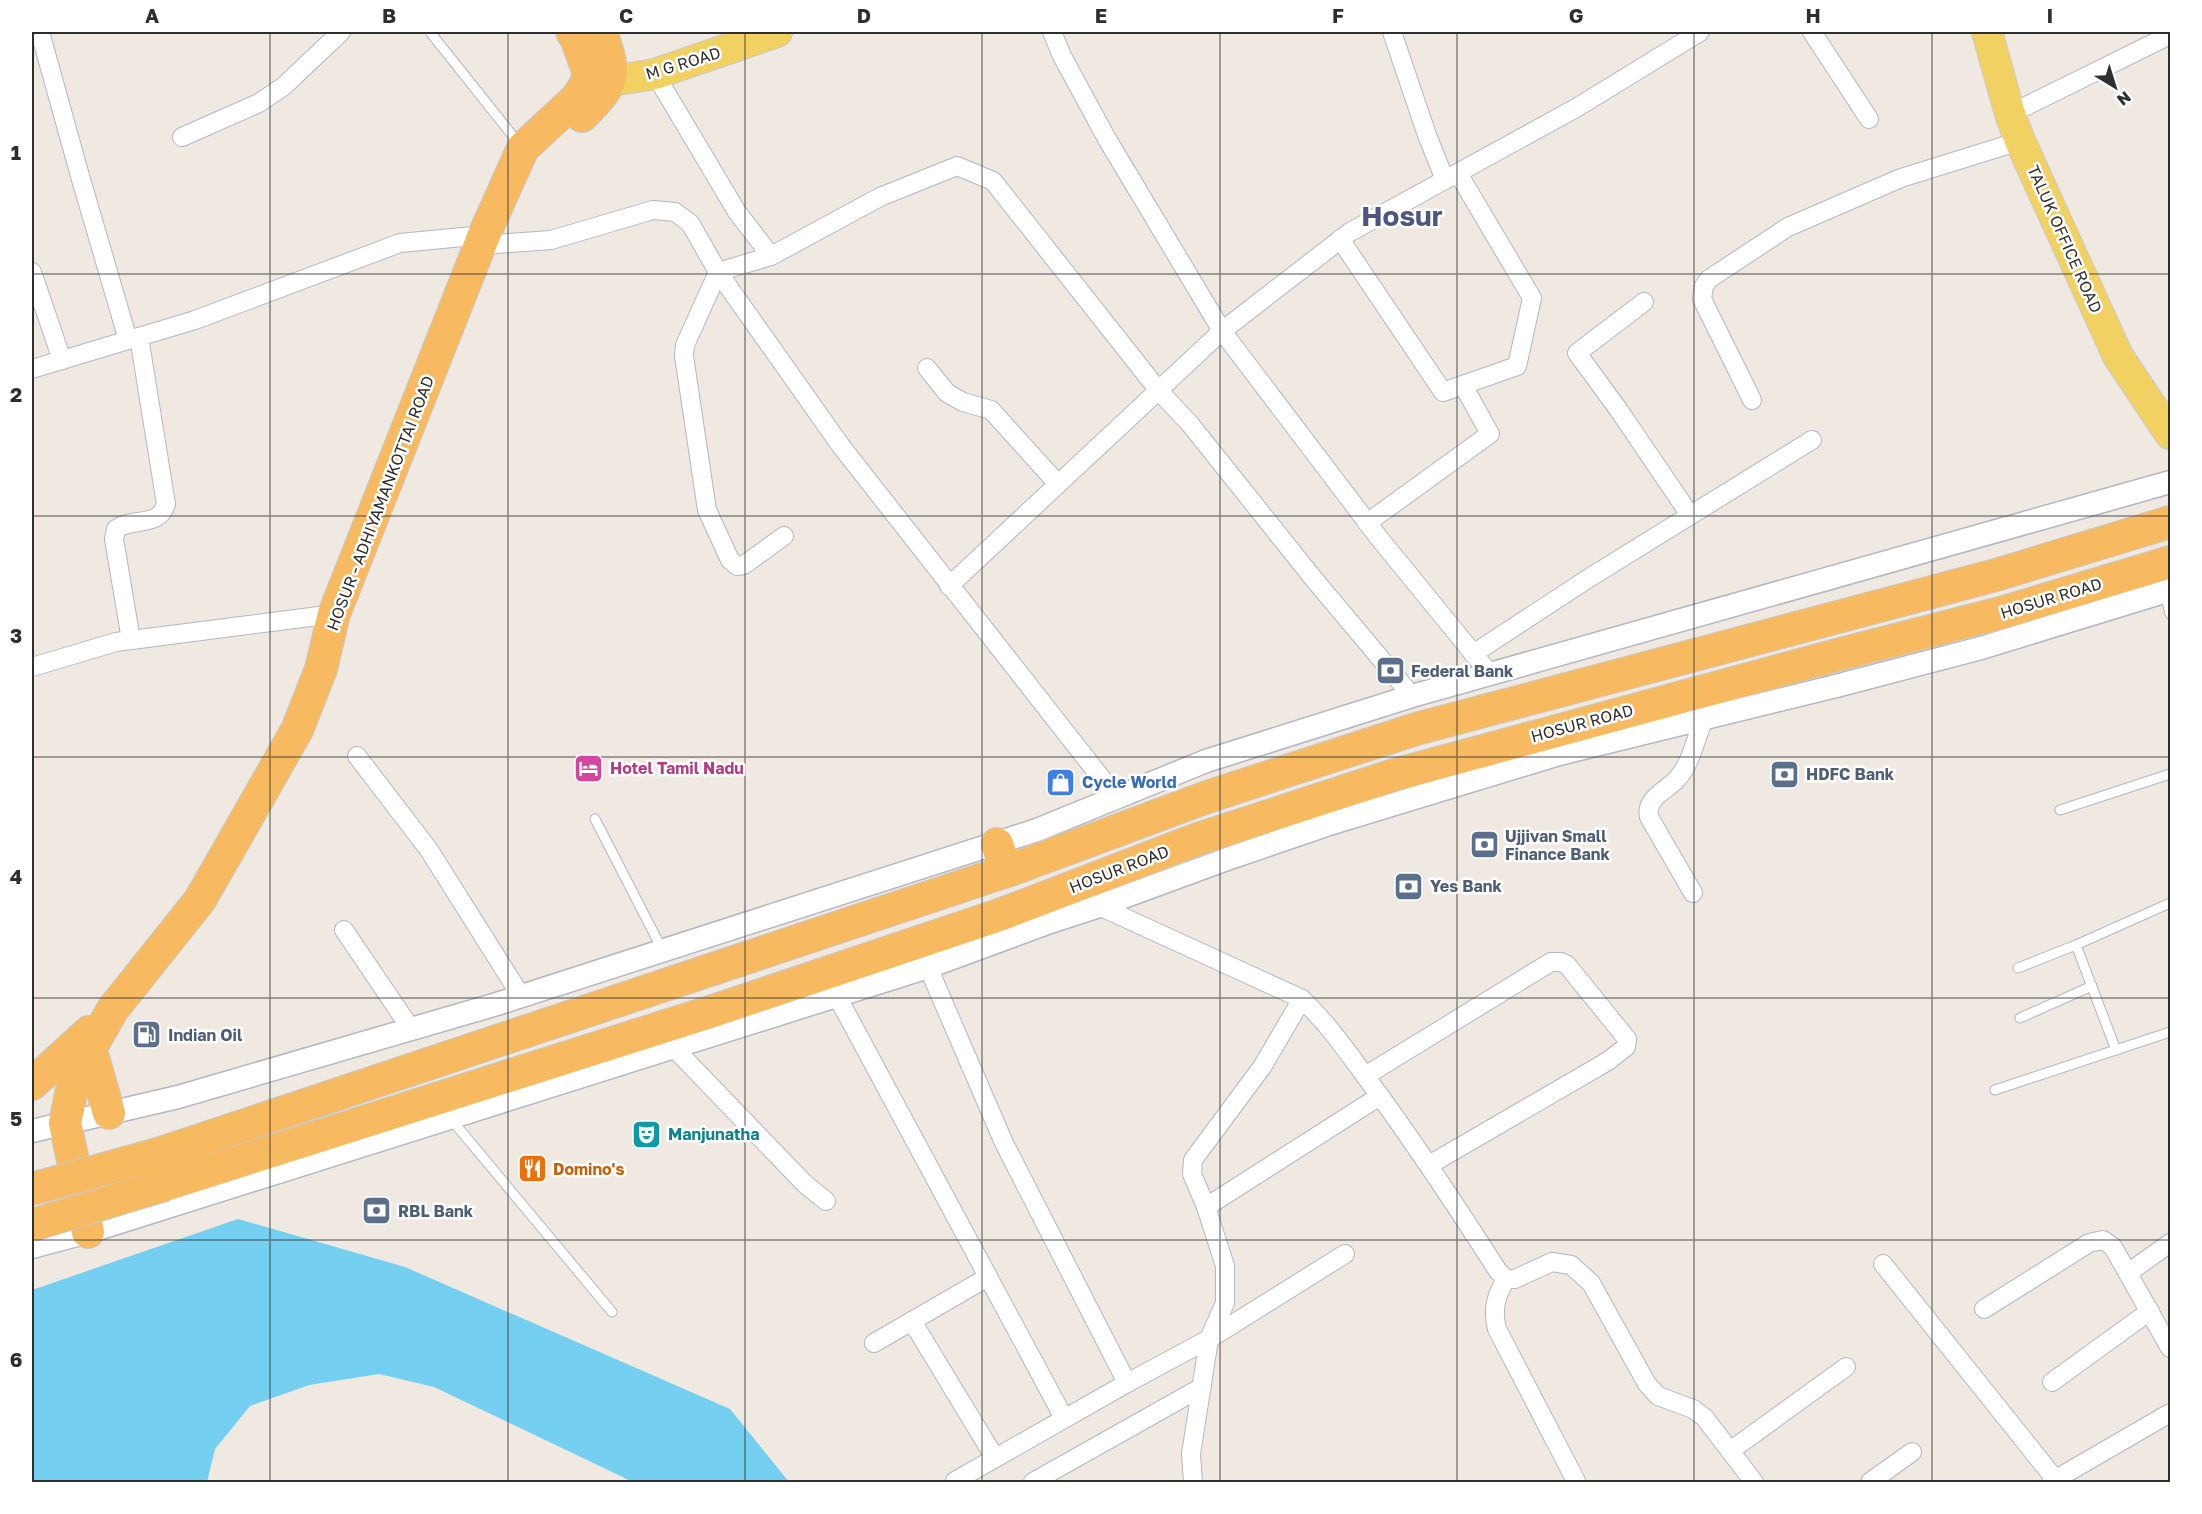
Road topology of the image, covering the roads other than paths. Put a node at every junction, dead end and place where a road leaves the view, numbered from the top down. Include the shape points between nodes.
1 (40, 32) edge
2 (341, 32) edge
3 (430, 32) edge
4 (777, 32) edge
5 (1053, 32) edge
6 (1392, 32) edge
7 (1700, 32) edge
8 (1812, 32) edge
9 (1987, 32) edge
10 (585, 33) edge
11 (2170, 34) edge
12 (655, 74) junction
13 (599, 82) junction
14 (1869, 119) dead end
15 (2015, 127) junction
16 (182, 136) dead end
17 (523, 148) junction
18 (1452, 176) junction
19 (508, 183) junction
20 (1340, 239) junction
21 (483, 240) junction
22 (771, 256) junction
23 (32, 272) edge
24 (718, 272) junction
25 (1644, 302) dead end
26 (1222, 331) junction
27 (134, 338) junction
28 (62, 360) junction
29 (927, 368) dead end
30 (32, 369) edge
31 (1464, 385) junction
32 (1158, 391) junction
33 (1752, 400) dead end
34 (2170, 434) edge
35 (1812, 440) dead end
36 (2170, 482) edge
37 (1059, 484) junction
38 (1690, 514) junction
39 (2170, 522) edge
40 (1367, 523) junction
41 (784, 536) dead end
42 (2170, 562) edge
43 (949, 586) junction
44 (2168, 591) edge
45 (334, 614) junction
46 (2170, 614) edge
47 (131, 640) junction
48 (1473, 654) junction
49 (32, 667) edge
50 (1490, 674) junction
51 (1412, 696) junction
52 (1704, 718) junction
53 (357, 756) dead end
54 (2170, 774) edge
55 (1117, 798) junction
56 (2060, 810) dead end
57 (595, 819) dead end
58 (1005, 861) junction
59 (1693, 893) dead end
60 (2170, 903) edge
61 (1099, 906) junction
62 (1003, 922) junction
63 (344, 930) dead end
64 (2076, 945) junction
65 (663, 951) junction
66 (928, 967) junction
67 (2018, 968) dead end
68 (2092, 986) junction
69 (520, 996) junction
70 (837, 996) junction
71 (1302, 999) junction
72 (113, 1009) junction
73 (2020, 1018) dead end
74 (411, 1029) junction
75 (2170, 1032) edge
76 (90, 1047) junction
77 (674, 1047) junction
78 (2116, 1050) junction
79 (1365, 1076) junction
80 (32, 1084) edge
81 (1995, 1090) dead end
82 (1380, 1096) junction
83 (109, 1113) junction
84 (450, 1118) junction
85 (65, 1123) junction
86 (32, 1131) edge
87 (1429, 1165) junction
88 (32, 1189) edge
89 (826, 1202) dead end
90 (1206, 1207) junction
91 (32, 1225) edge
92 (88, 1232) junction
93 (2170, 1242) edge
94 (32, 1247) edge
95 (1345, 1254) dead end
96 (1883, 1264) dead end
97 (2128, 1273) junction
98 (988, 1277) junction
99 (1506, 1279) junction
100 (1983, 1309) dead end
101 (2150, 1311) junction
102 (612, 1312) dead end
103 (912, 1321) junction
104 (1209, 1339) junction
105 (874, 1343) dead end
106 (2170, 1348) edge
107 (1846, 1367) dead end
108 (1129, 1382) junction
109 (2052, 1382) dead end
110 (1202, 1387) junction
111 (2170, 1413) edge
112 (1064, 1418) junction
113 (1730, 1451) junction
114 (1912, 1452) dead end
115 (995, 1458) junction
116 (955, 1481) dead end
117 (1189, 1481) edge
118 (1576, 1481) dead end
119 (2053, 1481) edge
120 (1033, 1482) edge
121 (1754, 1482) edge
122 (1870, 1482) edge

1 - 27 street via 80,176
2 - 16 street via 284,86 259,103
3 - 17 lane
4 - 12 main road, M G ROAD
5 - 26 street via 1107,139
6 - 18 street via 1427,135
7 - 18 street via 1576,108
8 - 14 street
9 - 15 main road, TALUK OFFICE ROAD
10 - 13 highway via 588,71
11 - 15 street
12 - 13 main road, M G ROAD
12 - 22 street via 736,212
13 - 17 highway, HOSUR - ADHIYAMANKOTTAI ROAD
13 - 19 highway, HOSUR - ADHIYAMANKOTTAI ROAD via 596,102
15 - 33 street via 1788,227 1709,279 1702,299
15 - 34 main road, TALUK OFFICE ROAD via 2118,356
17 - 19 highway, HOSUR - ADHIYAMANKOTTAI ROAD
18 - 20 street
18 - 31 street via 1532,297 1518,366
19 - 21 highway, HOSUR - ADHIYAMANKOTTAI ROAD
20 - 26 street
20 - 31 street via 1443,392
21 - 24 street via 551,240 653,210 675,212 690,223
21 - 27 street via 400,243 227,308
21 - 45 highway, HOSUR - ADHIYAMANKOTTAI ROAD
22 - 24 street
22 - 32 street via 880,197 957,166 993,181
23 - 28 street
24 - 41 street via 685,345 684,356 707,510 736,566 744,565
24 - 43 street via 841,446
25 - 38 street via 1577,353
26 - 32 street
26 - 40 street
27 - 28 street
27 - 47 street via 166,504 164,513 155,519 123,524 116,529 114,539
28 - 30 street
29 - 37 street via 947,393 991,410
31 - 40 street via 1490,434
32 - 37 street
32 - 51 street via 1190,424
35 - 38 street
36 - 50 street
37 - 43 street
38 - 48 street
39 - 58 highway via 1996,575 1416,729
40 - 48 street
42 - 62 highway, HOSUR ROAD via 2004,612 1394,775 1198,839
43 - 55 street
44 - 46 lane
44 - 52 street via 1981,648
45 - 47 street
45 - 72 highway, HOSUR - ADHIYAMANKOTTAI ROAD via 321,669 297,730 200,900
47 - 49 street
48 - 50 street
50 - 51 street
51 - 55 street via 1206,761
52 - 59 street via 1685,768 1650,802 1647,810
52 - 61 street via 1559,754 1329,824
53 - 69 street via 429,850
54 - 56 lane
55 - 58 street via 1037,830
57 - 65 lane
58 - 65 street
58 - 88 highway, bridge via 158,1154
60 - 64 lane
61 - 62 street
61 - 71 street
62 - 66 street
62 - 91 highway, HOSUR ROAD, bridge
63 - 74 street
64 - 67 lane
64 - 68 lane
65 - 69 street
66 - 70 street
66 - 108 street via 1004,1143
68 - 73 lane
68 - 78 lane
69 - 74 street
70 - 77 street
70 - 98 street
71 - 79 street via 1322,1018
71 - 90 street via 1262,1067 1193,1160 1192,1174
72 - 76 highway, HOSUR - ADHIYAMANKOTTAI ROAD
72 - 80 highway
74 - 83 street via 210,1089
75 - 78 lane
76 - 83 highway
76 - 85 highway, HOSUR - ADHIYAMANKOTTAI ROAD via 72,1089
77 - 84 street
77 - 89 street
78 - 81 lane
79 - 82 street
79 - 87 street via 1551,962 1567,965 1627,1039 1626,1047 1608,1061
82 - 87 street
82 - 90 street
83 - 85 street
84 - 92 street
84 - 102 lane
85 - 86 street
85 - 92 highway, HOSUR - ADHIYAMANKOTTAI ROAD
87 - 99 street
90 - 104 street via 1225,1266 1225,1303
92 - 94 street
93 - 97 street
95 - 104 street
96 - 119 street
97 - 100 street via 2113,1247 2103,1240 2089,1243
97 - 101 street
98 - 103 street
98 - 112 street
99 - 113 street via 1515,1279 1552,1262 1571,1265 1591,1283 1647,1384 1658,1396 1704,1417
99 - 118 street via 1497,1296 1497,1329
101 - 106 street
101 - 109 street
103 - 105 street
103 - 115 street
104 - 108 street
104 - 110 street
107 - 113 street
108 - 112 street
110 - 117 street
110 - 120 street
111 - 119 street
112 - 115 street
113 - 121 street
114 - 122 street
115 - 116 street

